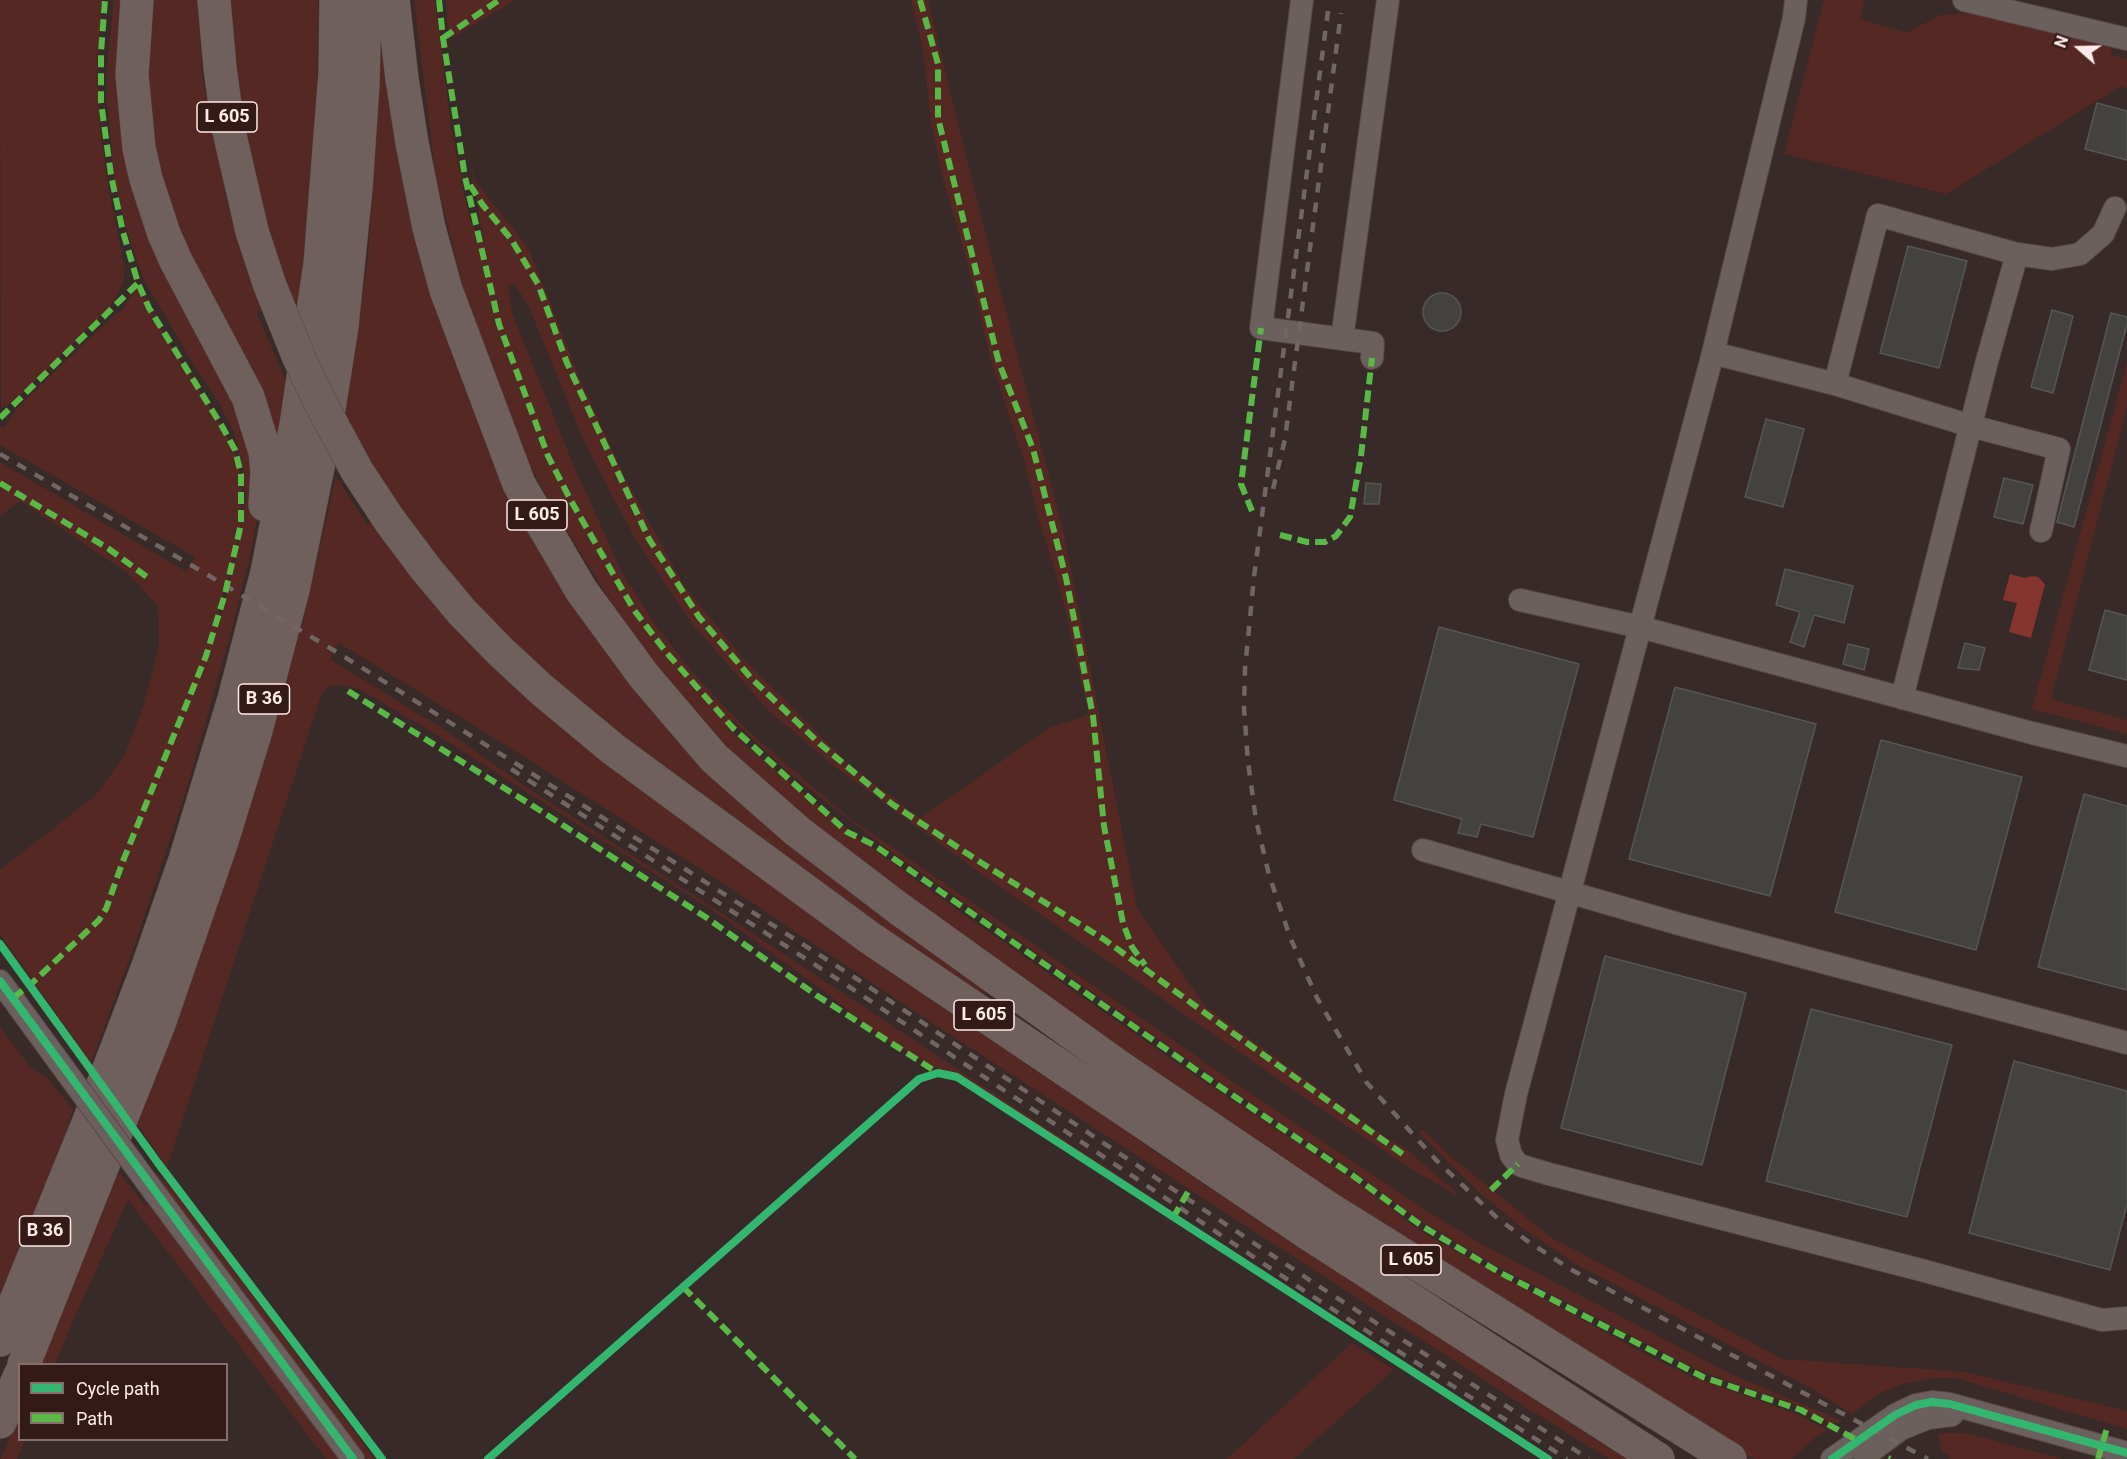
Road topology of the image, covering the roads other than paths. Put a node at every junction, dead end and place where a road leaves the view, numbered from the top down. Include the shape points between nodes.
1 (137, 0) edge
2 (214, 0) edge
3 (336, 0) edge
4 (365, 0) edge
5 (393, 0) edge
6 (1302, 0) edge
7 (1388, 0) edge
8 (1796, 0) edge
9 (1964, 0) edge
10 (2127, 39) edge
11 (2115, 208) dead end
12 (2016, 254) junction
13 (1342, 339) junction
14 (1713, 353) junction
15 (1372, 358) dead end
16 (1835, 384) junction
17 (1971, 426) junction
18 (2042, 531) dead end
19 (1520, 600) dead end
20 (1640, 627) junction
21 (1902, 698) junction
22 (234, 699) junction
23 (2127, 756) edge
24 (1423, 850) dead end
25 (1570, 893) junction
26 (0, 981) edge
27 (2127, 1043) edge
28 (2127, 1318) edge
29 (0, 1340) edge
30 (25, 1363) edge
31 (18, 1380) edge
32 (1978, 1413) junction
33 (0, 1422) edge
34 (2127, 1453) edge
35 (353, 1459) edge
36 (1658, 1459) edge
37 (1730, 1459) edge
38 (1832, 1459) edge
39 (1865, 1459) edge

1 - 22 highway via 132,75 146,179 176,261 248,397 265,452 267,493 236,647
2 - 36 highway, L 605, bridge via 228,127 252,231 303,367 357,471 390,520 462,612 500,651 632,763 870,938 1308,1234
3 - 22 highway, B 36 via 327,190 311,333 269,562
4 - 30 highway, B 36 via 356,188 342,326 293,590 229,819 159,1024
5 - 37 highway, L 605 via 406,111 429,228 446,290 519,484 581,590 644,676 714,758 797,831 898,908 1128,1072 1328,1208
6 - 13 street via 1261,328
7 - 13 street
8 - 14 street
9 - 10 street
11 - 12 street via 2103,234 2080,254 2052,259
12 - 16 street via 1878,215
12 - 17 street
13 - 15 street via 1373,343
14 - 16 street
14 - 20 street
16 - 17 street
17 - 18 street via 2059,449
17 - 21 street
19 - 20 street
20 - 21 street
20 - 25 street
21 - 23 street
22 - 29 highway, B 36 via 147,969
24 - 25 street
25 - 27 street
25 - 28 street via 1507,1140 1518,1164 2102,1320
26 - 35 street, bridge
31 - 33 highway
32 - 34 street
32 - 38 street via 1950,1404 1916,1405
32 - 39 street via 1914,1423 1888,1438

